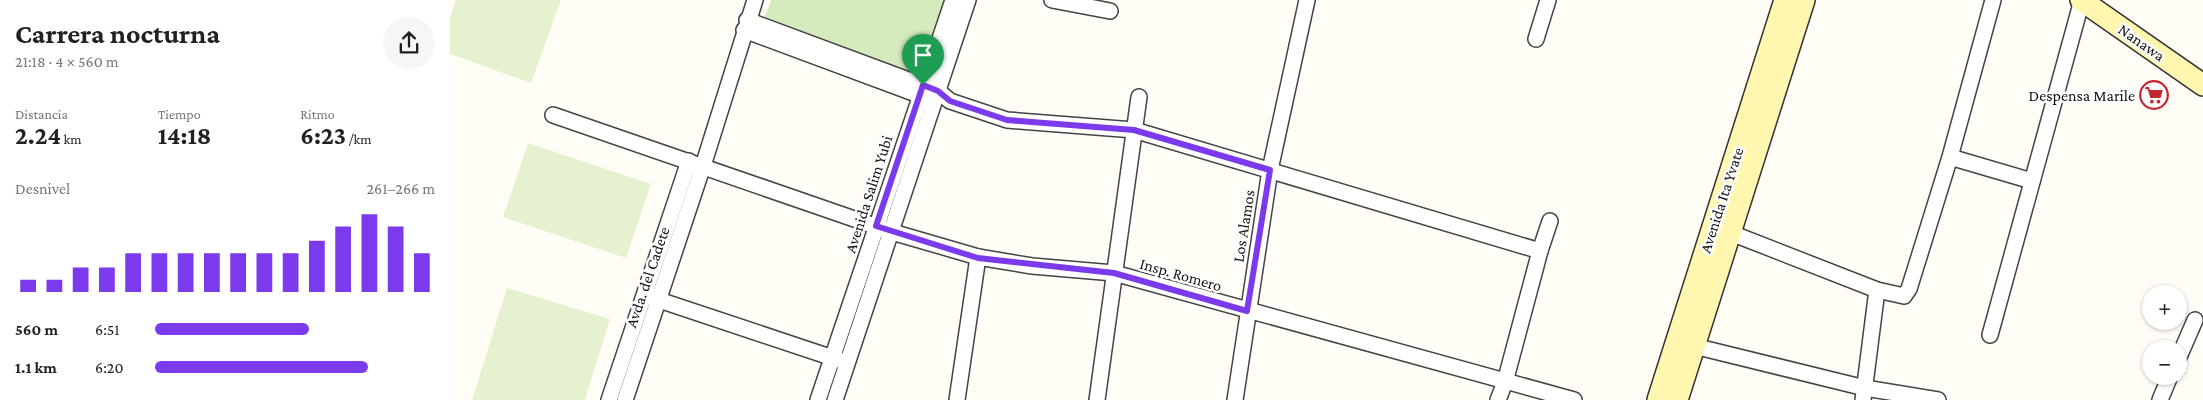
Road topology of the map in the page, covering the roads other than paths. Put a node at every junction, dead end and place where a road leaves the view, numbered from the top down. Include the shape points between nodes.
1 (755, 0) edge
2 (953, 0) edge
3 (968, 0) edge
4 (1052, 0) edge
5 (1308, 0) edge
6 (1548, 0) edge
7 (1785, 0) edge
8 (1804, 0) edge
9 (1993, 0) edge
10 (2082, 0) edge
11 (1110, 11) dead end
12 (746, 25) junction
13 (1536, 39) dead end
14 (1778, 50) junction
15 (2203, 84) edge
16 (921, 90) junction
17 (937, 96) junction
18 (1139, 97) dead end
19 (553, 114) dead end
20 (1134, 130) junction
21 (1950, 157) junction
22 (689, 161) junction
23 (704, 166) junction
24 (1270, 170) junction
25 (2032, 181) junction
26 (1550, 221) dead end
27 (876, 226) junction
28 (892, 232) junction
29 (1731, 233) junction
30 (1540, 251) junction
31 (978, 258) junction
32 (1712, 259) junction
33 (1114, 273) junction
34 (1877, 290) junction
35 (651, 297) junction
36 (1247, 311) junction
37 (2195, 320) dead end
38 (1990, 335) dead end
39 (2186, 340) edge
40 (1694, 346) junction
41 (832, 358) junction
42 (848, 363) junction
43 (1505, 382) junction
44 (2166, 385) edge
45 (1864, 394) edge
46 (609, 400) edge
47 (624, 400) edge
48 (818, 400) edge
49 (835, 400) edge
50 (957, 400) edge
51 (1097, 400) edge
52 (1235, 400) edge
53 (1498, 400) edge
54 (1574, 400) edge
55 (1658, 400) edge
56 (1677, 400) edge
57 (1938, 400) edge
58 (2160, 400) edge

1 - 12 street, Avda. del Cadete
2 - 16 street, Avenida Salim Yubi
3 - 17 street
4 - 11 street
5 - 24 street, Los Alamos
6 - 13 street
7 - 14 street, Avenida Ita Yvate
8 - 14 street, Avenida Ita Yvate
9 - 21 street
10 - 15 street, Nanawa
10 - 25 street
12 - 16 street
12 - 23 street, Avda. del Cadete
14 - 29 street, Avenida Ita Yvate
14 - 32 street, Avenida Ita Yvate
16 - 17 street
16 - 27 street, Avenida Salim Yubi
17 - 20 street via 1007,120
17 - 28 street
18 - 20 street
19 - 22 street, Insp. Romero
20 - 24 street
20 - 33 street
21 - 25 street
21 - 34 street via 1909,289 1904,296
22 - 23 street, Insp. Romero
22 - 35 street
23 - 27 street, Insp. Romero
23 - 35 street, Avda. del Cadete
24 - 30 street
24 - 36 street, Los Alamos
25 - 38 street
26 - 30 street
27 - 28 street, Insp. Romero
27 - 41 street, Avenida Salim Yubi
28 - 31 street, Insp. Romero
28 - 42 street
29 - 32 street, Avenida Ita Yvate
29 - 34 street
30 - 43 street
31 - 33 street, Insp. Romero
31 - 50 street
32 - 40 street, Avenida Ita Yvate
32 - 55 street, Avenida Ita Yvate
33 - 36 street, Insp. Romero
33 - 51 street
34 - 45 street
35 - 41 street
35 - 46 street
35 - 47 street, Avda. del Cadete
36 - 43 street, Insp. Romero
36 - 52 street, Los Alamos
37 - 39 street
40 - 45 street
40 - 56 street, Avenida Ita Yvate
41 - 42 street
41 - 48 street, Avenida Salim Yubi
42 - 49 street
43 - 53 street
43 - 54 street, Insp. Romero
44 - 58 street
45 - 57 street

